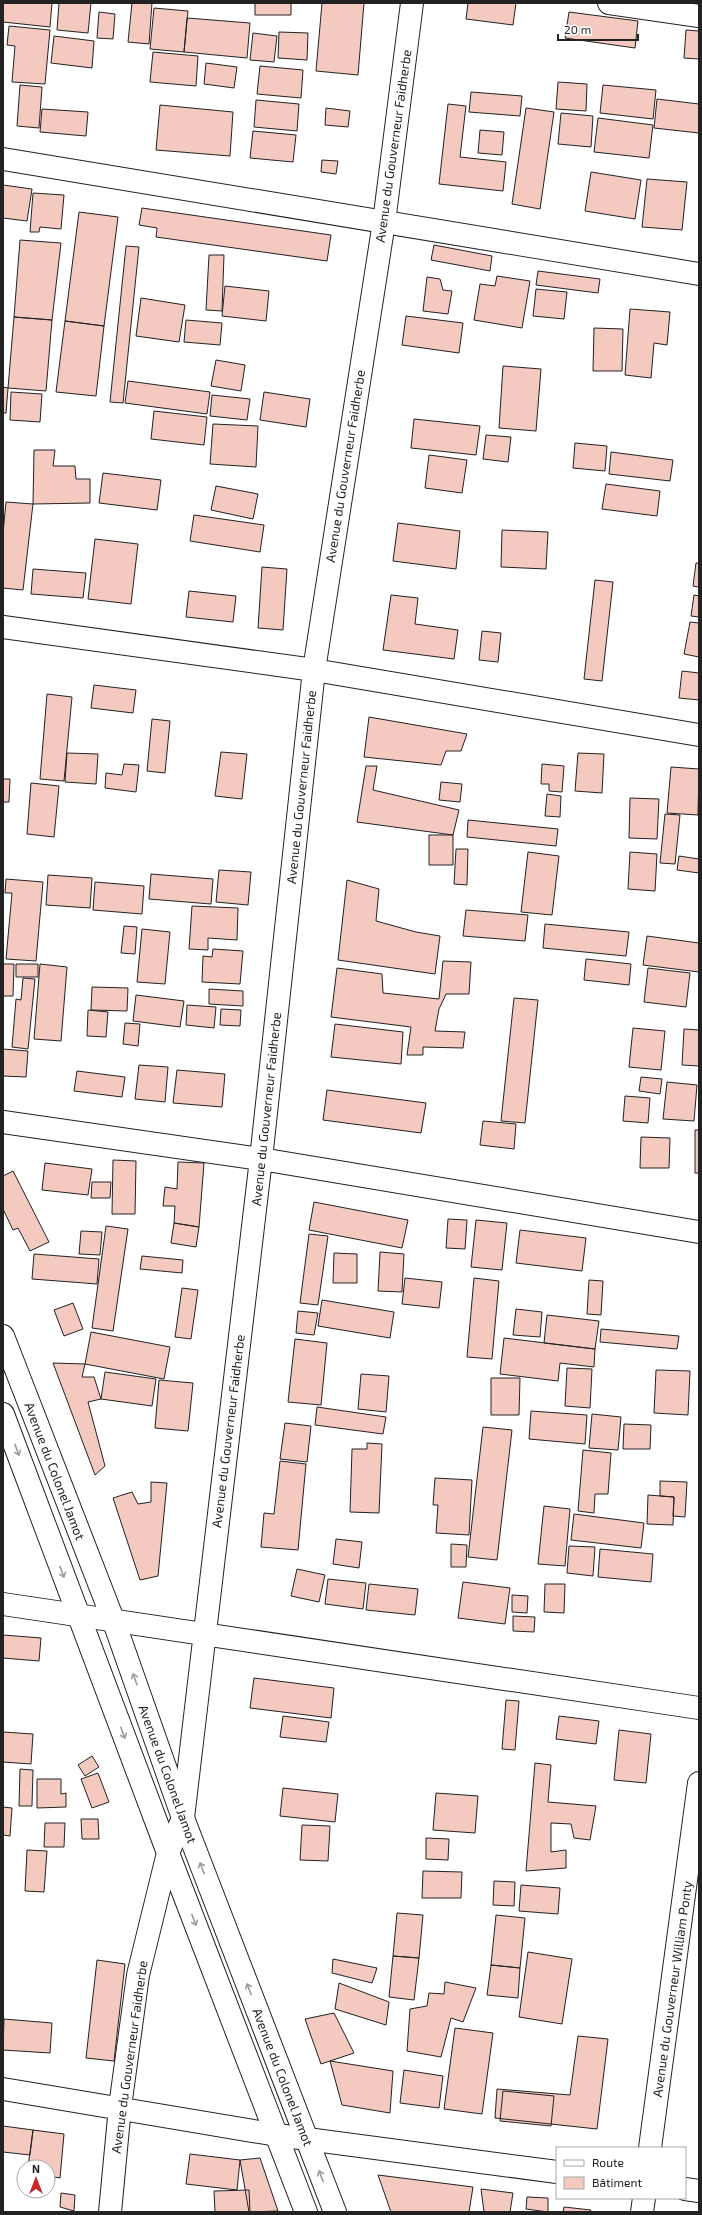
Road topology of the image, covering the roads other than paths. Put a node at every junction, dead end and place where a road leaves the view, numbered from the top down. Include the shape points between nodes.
1 (412, 3) edge
2 (609, 3) edge
3 (699, 16) edge
4 (3, 159) edge
5 (384, 222) junction
6 (699, 274) edge
7 (3, 627) edge
8 (314, 670) junction
9 (699, 735) edge
10 (3, 1122) edge
11 (261, 1159) junction
12 (699, 1232) edge
13 (3, 1336) edge
14 (3, 1414) edge
15 (3, 1604) edge
16 (78, 1616) junction
17 (114, 1622) junction
18 (204, 1634) junction
19 (699, 1708) edge
20 (699, 1783) edge
21 (183, 1818) junction
22 (168, 1853) junction
23 (3, 2089) edge
24 (120, 2107) junction
25 (277, 2135) junction
26 (307, 2139) junction
27 (650, 2147) edge
28 (556, 2172) edge
29 (686, 2189) edge
30 (699, 2191) edge
31 (644, 2199) edge
32 (110, 2212) edge
33 (306, 2212) edge
34 (335, 2212) edge
35 (642, 2212) edge

1 - 5 street, Avenue du Gouverneur Faidherbe
2 - 3 street
4 - 5 street
5 - 6 street
5 - 8 street, Avenue du Gouverneur Faidherbe
7 - 8 street
8 - 9 street
8 - 11 street, Avenue du Gouverneur Faidherbe
10 - 11 street
11 - 12 street
11 - 18 street, Avenue du Gouverneur Faidherbe
13 - 17 street, Avenue du Colonel Jamot
14 -> 16 street, Avenue du Colonel Jamot
15 - 16 street
16 - 17 street
16 -> 22 street, Avenue du Colonel Jamot
17 - 18 street
21 -> 17 street, Avenue du Colonel Jamot
18 - 19 street
18 - 21 street, Avenue du Gouverneur Faidherbe
20 - 27 street, Avenue du Gouverneur William Ponty
21 - 22 street, Avenue du Gouverneur Faidherbe
26 -> 21 street, Avenue du Colonel Jamot
22 - 24 street, Avenue du Gouverneur Faidherbe via 138,1975
22 -> 25 street, Avenue du Colonel Jamot
23 - 24 street
24 - 25 street
24 - 32 street, Avenue du Gouverneur Faidherbe
25 - 26 street
25 - 33 street, Avenue du Colonel Jamot
26 - 28 street
34 -> 26 street, Avenue du Colonel Jamot
29 - 30 street
31 - 35 street

